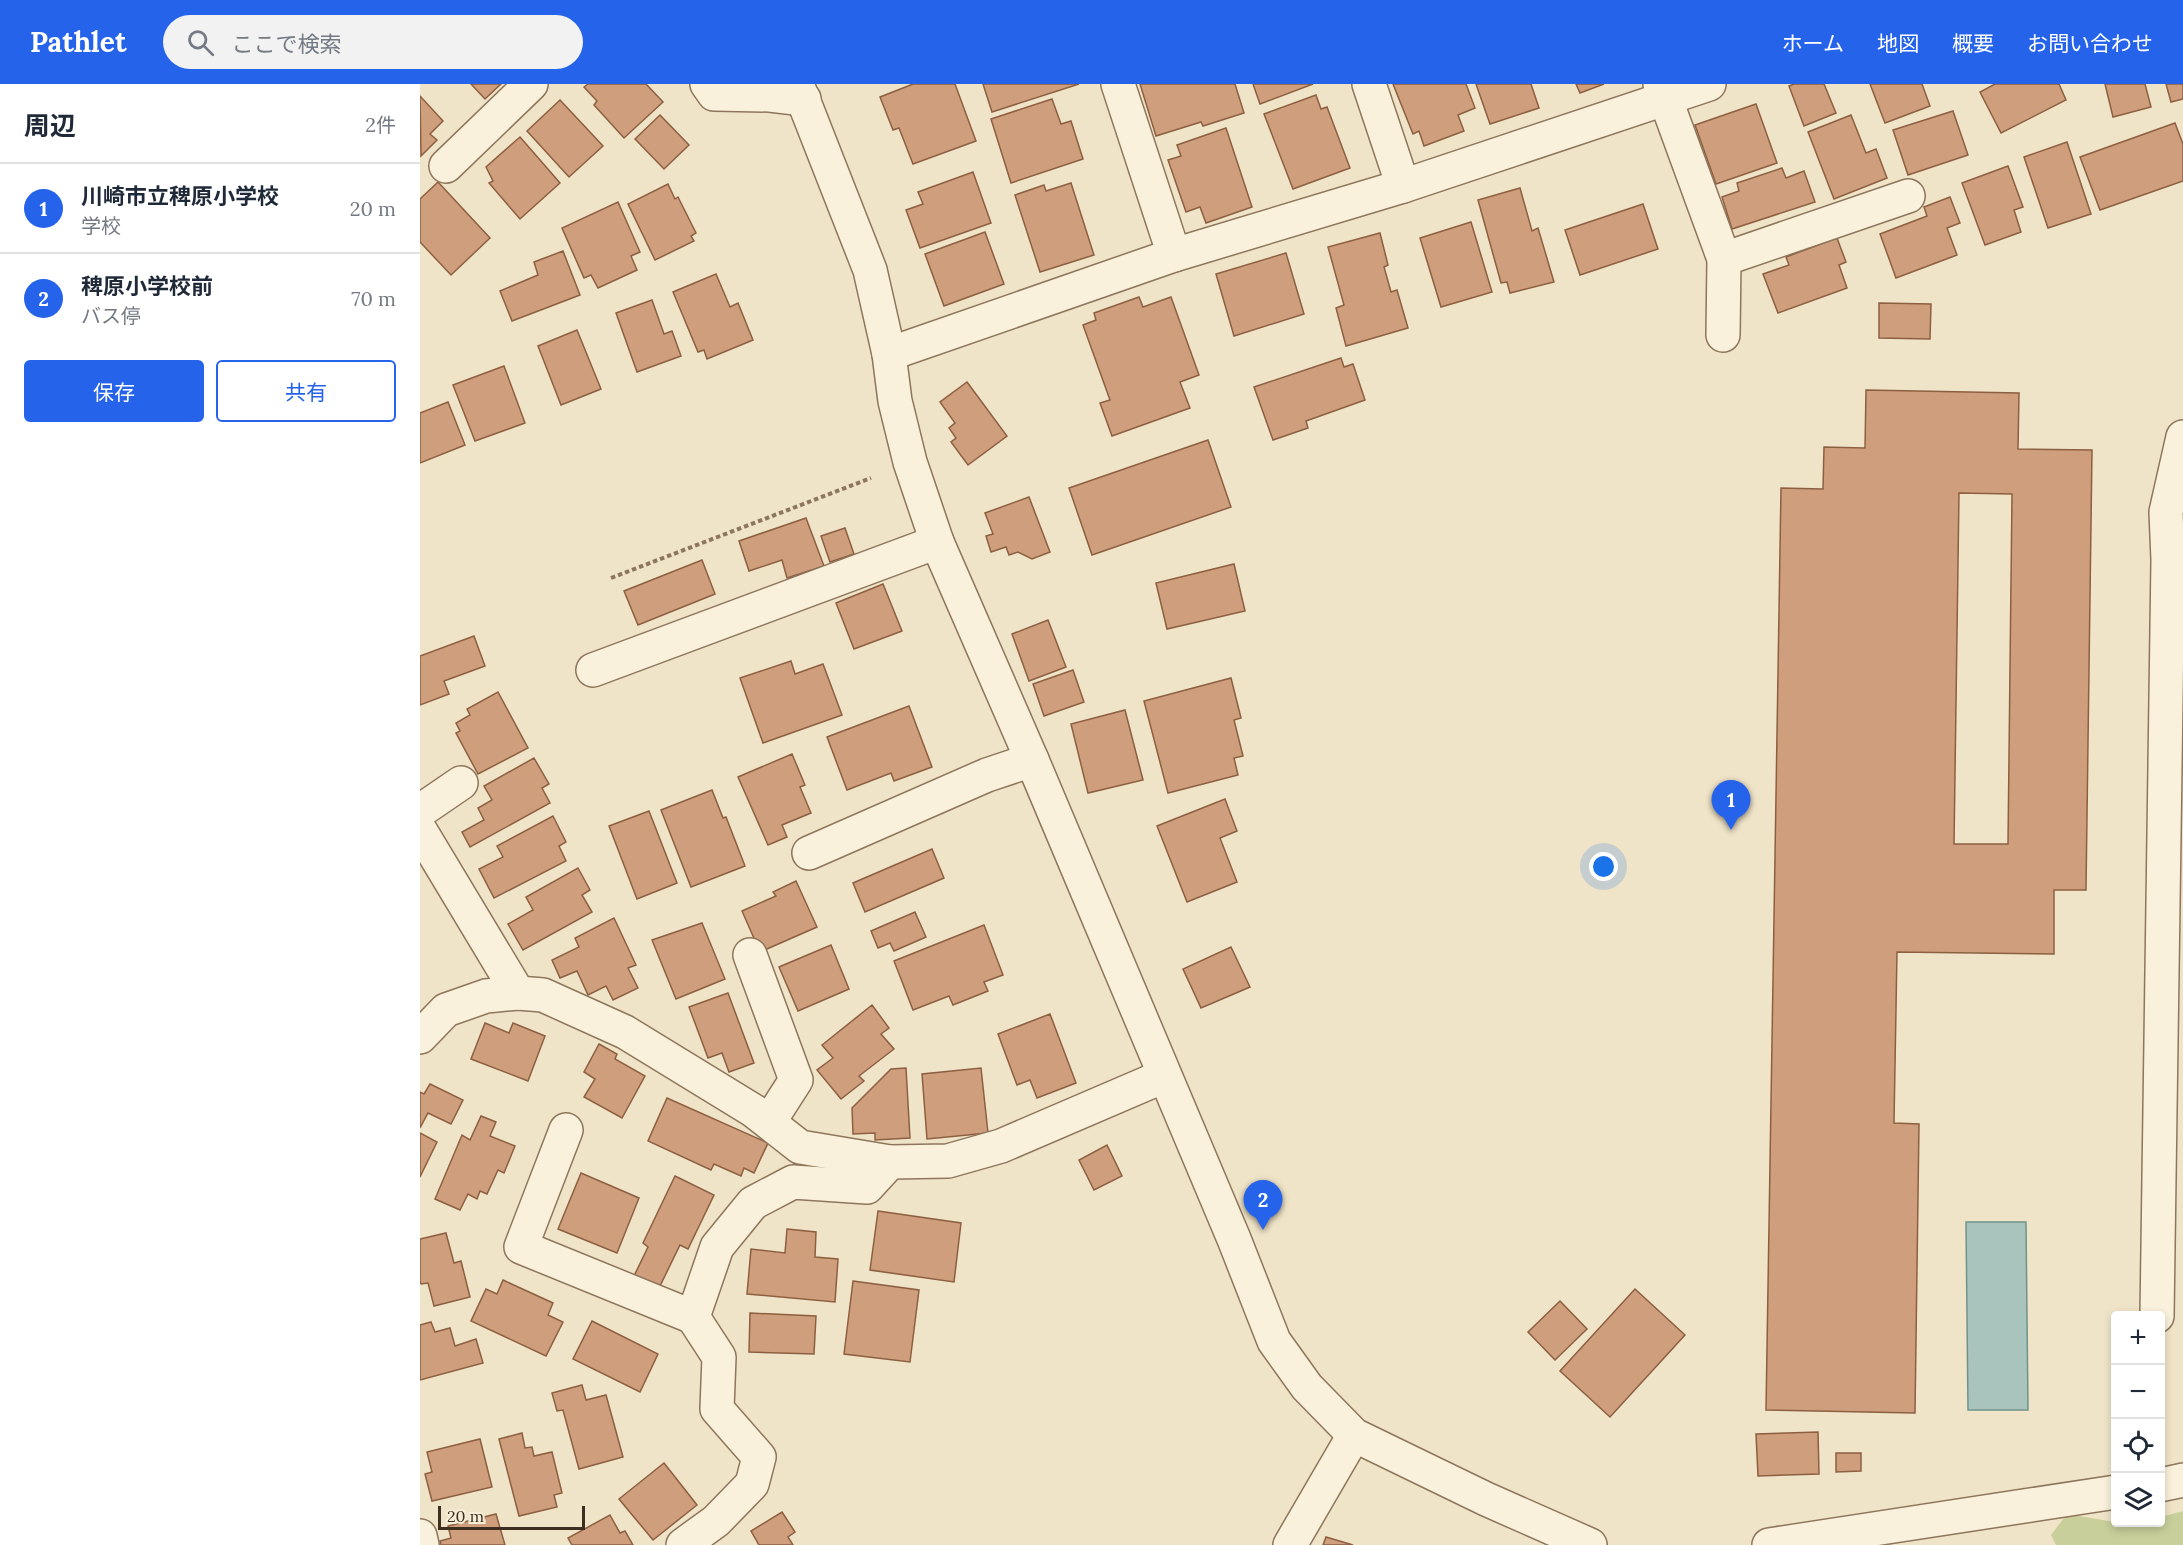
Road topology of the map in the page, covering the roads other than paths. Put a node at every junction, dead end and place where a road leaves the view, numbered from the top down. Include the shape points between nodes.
1 (531, 84) edge
2 (707, 84) edge
3 (1118, 84) edge
4 (1369, 84) edge
5 (1709, 84) edge
6 (1662, 91) edge
7 (801, 92) edge
8 (446, 166) dead end
9 (1402, 186) junction
10 (1908, 196) dead end
11 (1174, 255) junction
12 (1724, 259) junction
13 (1723, 335) dead end
14 (889, 354) junction
15 (2181, 452) edge
16 (938, 542) junction
17 (593, 670) dead end
18 (1032, 760) junction
19 (461, 783) dead end
20 (420, 811) edge
21 (420, 830) edge
22 (809, 853) dead end
23 (750, 955) dead end
24 (518, 993) junction
25 (420, 1037) edge
26 (1164, 1076) junction
27 (769, 1122) junction
28 (566, 1130) dead end
29 (891, 1162) junction
30 (2157, 1311) edge
31 (693, 1317) junction
32 (1354, 1435) junction
33 (2183, 1480) edge
34 (2165, 1484) edge
35 (2111, 1493) edge
36 (420, 1536) edge
37 (422, 1545) edge
38 (683, 1545) edge
39 (1290, 1545) edge
40 (1590, 1545) edge
41 (1769, 1545) edge

1 - 8 street
2 - 7 street via 714,94
3 - 11 street
4 - 9 street
5 - 6 street
6 - 9 street
6 - 12 street
7 - 14 street via 870,270
9 - 11 street
10 - 12 street
11 - 14 street
12 - 13 street
14 - 16 street via 895,401 910,462
15 - 30 street via 2166,512
16 - 17 street
16 - 18 street
18 - 22 street via 987,775
18 - 26 street
19 - 20 street
21 - 24 street
23 - 27 street via 796,1080
24 - 25 street via 486,996 446,1010
24 - 27 street via 543,995 626,1032
26 - 29 street via 1001,1146 948,1161
26 - 32 street via 1274,1341 1307,1387
27 - 29 street via 800,1147
28 - 31 street via 521,1247
29 - 31 street via 867,1186 793,1182 753,1203 717,1247
31 - 38 street via 720,1357 717,1409 759,1457 752,1484 716,1521
32 - 39 street
32 - 40 street
33 - 34 street
35 - 41 street
36 - 37 street

